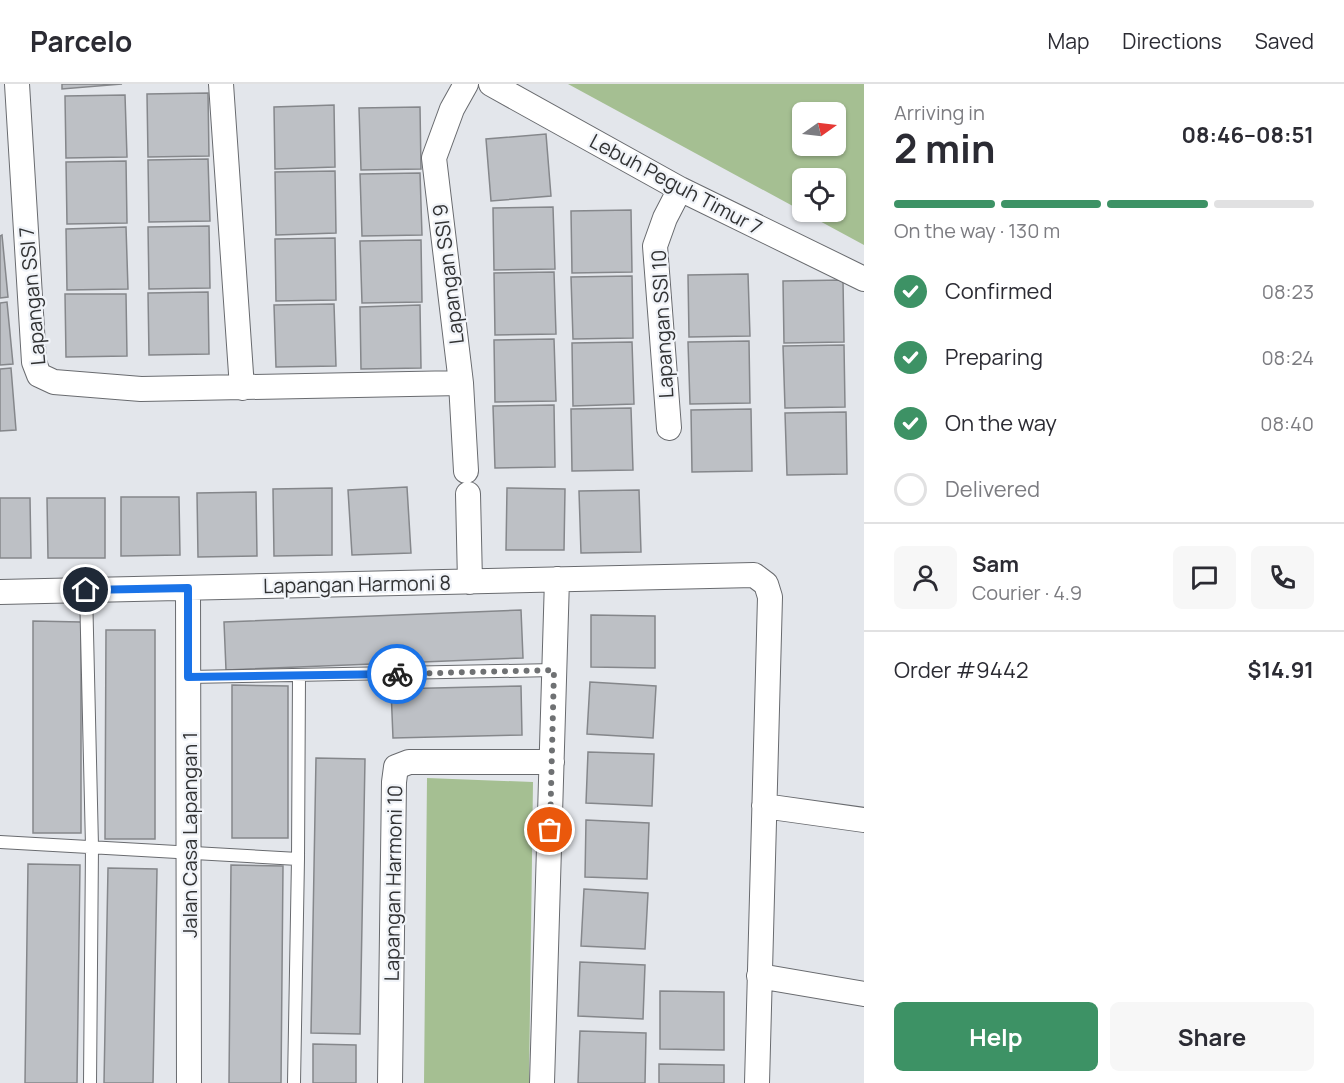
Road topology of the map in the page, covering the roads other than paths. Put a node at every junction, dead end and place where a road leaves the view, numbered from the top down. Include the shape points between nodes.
1 (16, 84) edge
2 (222, 84) edge
3 (466, 84) edge
4 (491, 84) edge
5 (680, 189) junction
6 (864, 279) edge
7 (461, 383) junction
8 (242, 388) junction
9 (669, 428) dead end
10 (557, 579) junction
11 (470, 582) junction
12 (188, 588) junction
13 (86, 590) junction
14 (0, 592) edge
15 (554, 670) junction
16 (299, 676) junction
17 (188, 677) junction
18 (552, 762) junction
19 (764, 806) junction
20 (864, 820) edge
21 (0, 842) edge
22 (92, 846) junction
23 (189, 852) junction
24 (298, 859) junction
25 (759, 976) junction
26 (864, 994) edge
27 (90, 1083) edge
28 (189, 1083) edge
29 (294, 1083) edge
30 (390, 1083) edge
31 (542, 1083) edge
32 (758, 1083) edge

1 - 8 street, Lapangan SSI 7 via 34,362 39,375 54,382 141,389
2 - 8 street
3 - 7 street, Lapangan SSI 9 via 434,158
4 - 5 street, Lebuh Peguh Timur 7
5 - 6 street, Lebuh Peguh Timur 7
5 - 9 street, Lapangan SSI 10 via 655,246
7 - 8 street, Lapangan SSI 7
7 - 11 street, Lapangan SSI 9
10 - 11 street, Lapangan Harmoni 8
10 - 15 street
10 - 19 street, Lapangan Harmoni 8 via 754,575 766,584 770,597
11 - 12 street, Lapangan Harmoni 8
12 - 13 street, Lapangan Harmoni 8
12 - 17 street, Jalan Casa Lapangan 1
13 - 14 street, Lapangan Harmoni 8
13 - 22 lane
15 - 16 lane
15 - 18 street
16 - 17 lane
16 - 24 lane
17 - 23 street, Jalan Casa Lapangan 1
18 - 30 street, Lapangan Harmoni 10 via 409,762 396,767
18 - 31 street
19 - 20 street
19 - 25 street
21 - 22 lane
22 - 23 lane
22 - 27 lane
23 - 24 lane
23 - 28 street, Jalan Casa Lapangan 1
24 - 29 lane
25 - 26 street
25 - 32 street

